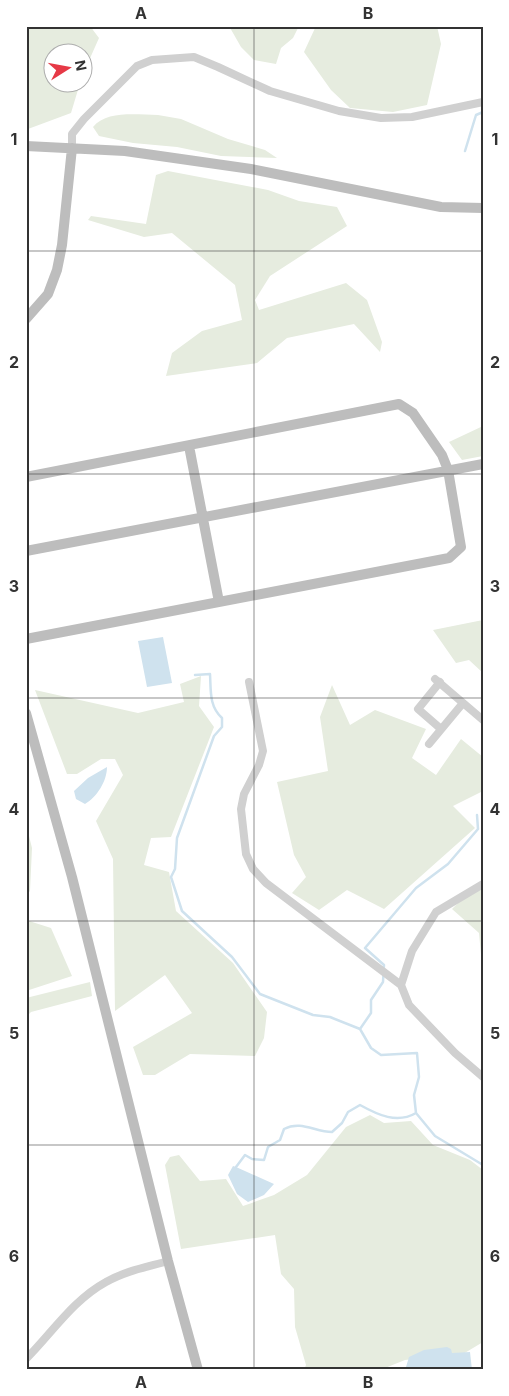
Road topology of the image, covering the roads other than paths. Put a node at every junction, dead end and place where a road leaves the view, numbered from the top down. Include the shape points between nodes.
1 (483, 102) edge
2 (26, 146) edge
3 (72, 148) junction
4 (483, 208) edge
5 (26, 319) edge
6 (189, 446) junction
7 (483, 464) edge
8 (448, 470) junction
9 (26, 477) edge
10 (202, 516) junction
11 (26, 551) edge
12 (219, 602) junction
13 (26, 639) edge
14 (249, 682) dead end
15 (464, 703) junction
16 (26, 713) edge
17 (483, 720) edge
18 (441, 729) junction
19 (429, 744) dead end
20 (483, 884) edge
21 (401, 985) junction
22 (483, 1077) edge
23 (168, 1261) junction
24 (26, 1359) edge
25 (198, 1370) edge

1 - 3 street via 412,117 381,118 339,111 270,91 194,57 152,60 137,66 84,120 72,134
2 - 3 street
3 - 4 street via 125,151 250,169 441,207
3 - 5 street via 57,270 48,294
6 - 8 street via 399,404 413,413 442,455
6 - 9 street
6 - 10 street
7 - 8 street
8 - 10 street
8 - 12 street via 461,547 449,558
10 - 11 street
10 - 12 street
12 - 13 street
14 - 21 street via 263,751 244,794 241,809 246,854 253,869 266,883
15 - 17 street
15 - 18 street
15 - 18 street via 437,681 418,709
16 - 23 street via 72,877
18 - 19 street
20 - 21 street via 436,912 412,951
21 - 22 street via 409,1005
23 - 24 street via 125,1272 91,1292
23 - 25 street

